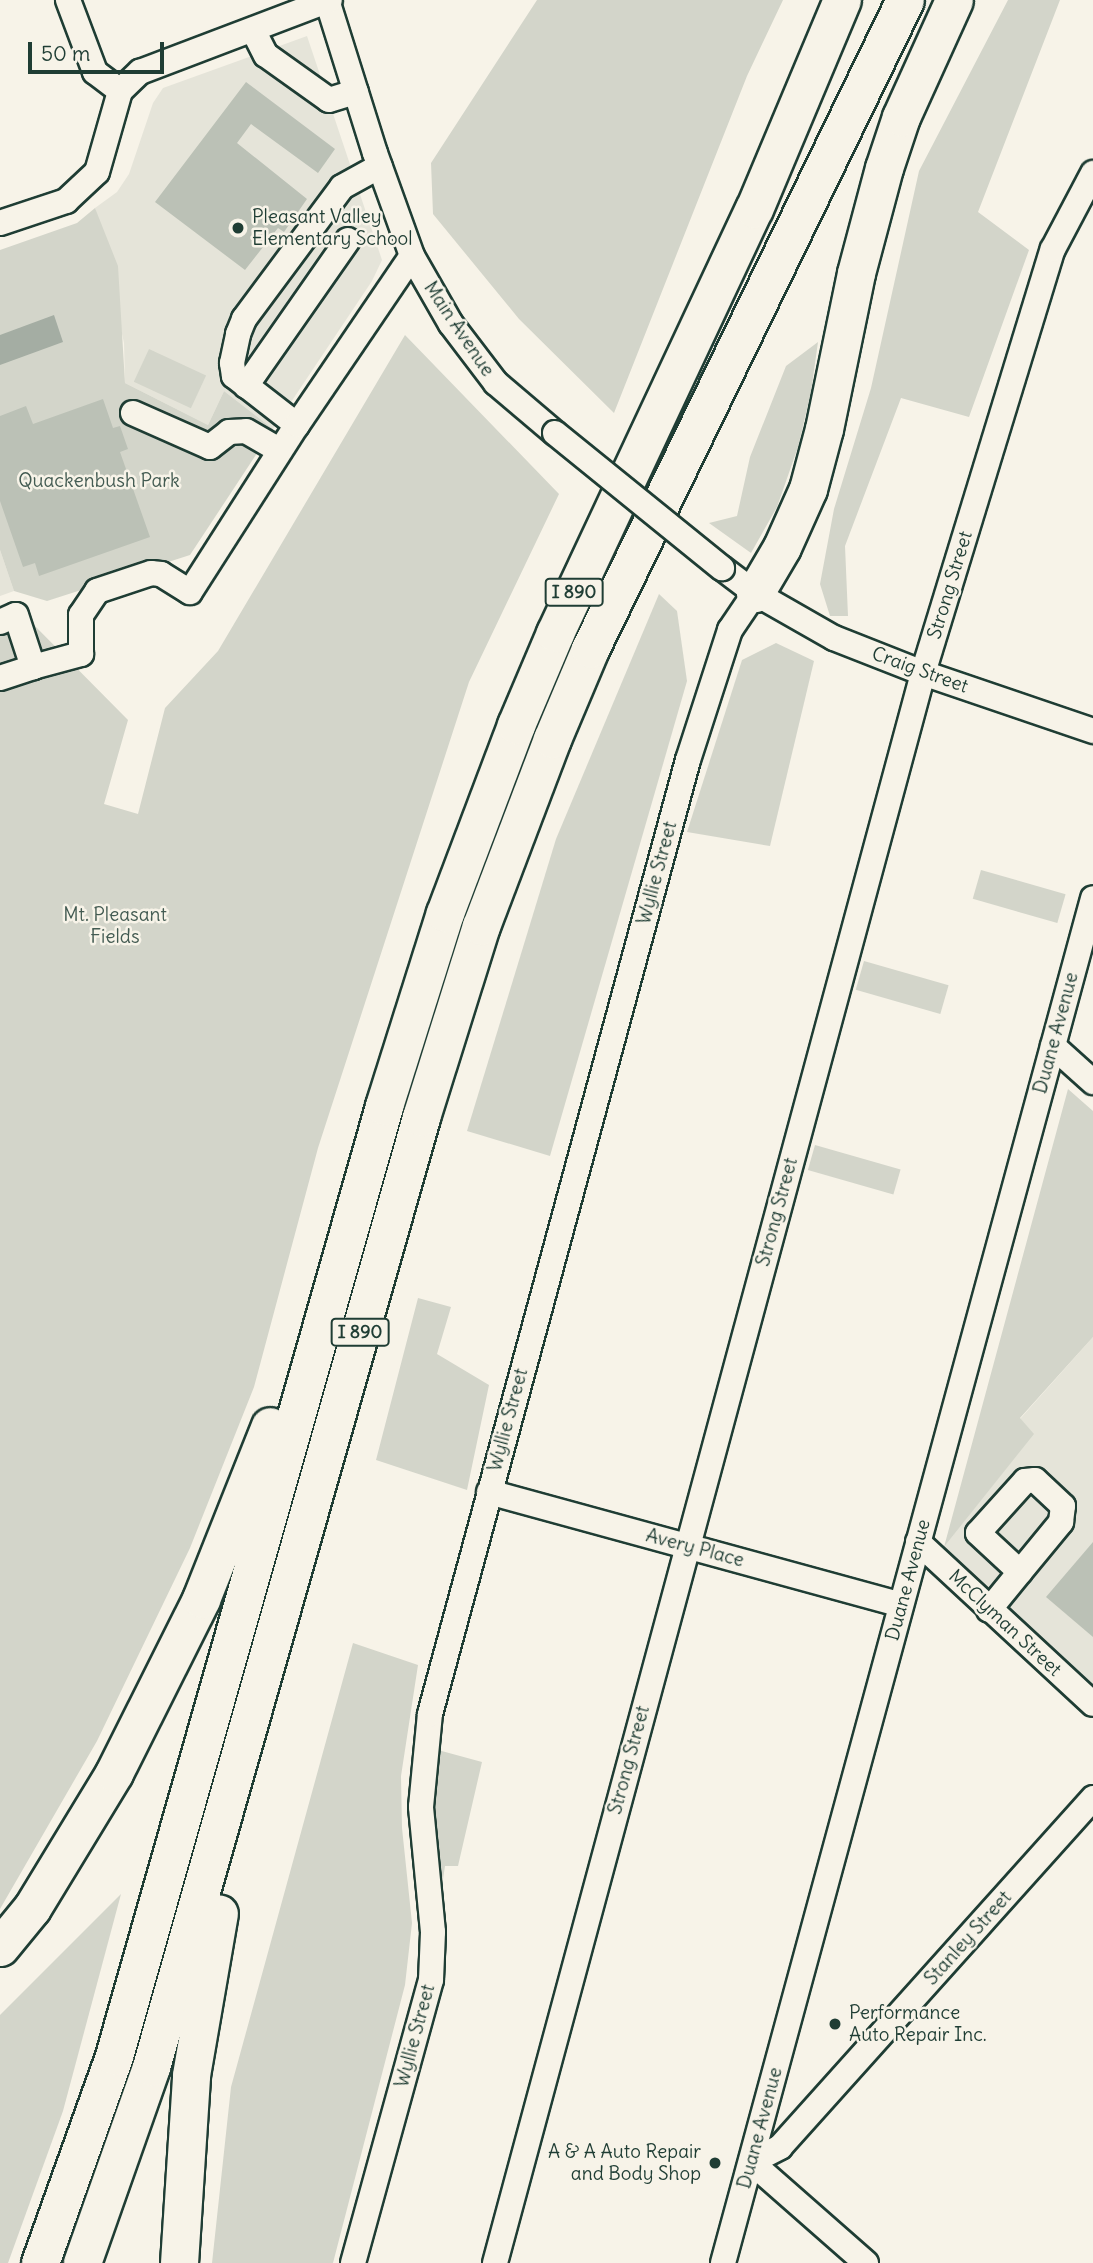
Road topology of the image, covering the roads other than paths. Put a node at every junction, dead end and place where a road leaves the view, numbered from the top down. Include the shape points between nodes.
1 (68, 0) edge
2 (842, 0) edge
3 (905, 0) edge
4 (935, 0) edge
5 (954, 0) edge
6 (328, 1) edge
7 (253, 30) junction
8 (120, 90) junction
9 (356, 92) junction
10 (380, 166) junction
11 (1093, 173) edge
12 (0, 223) edge
13 (796, 226) junction
14 (348, 240) dead end
15 (412, 256) junction
16 (246, 386) junction
17 (133, 413) dead end
18 (297, 425) junction
19 (280, 451) junction
20 (755, 593) junction
21 (0, 622) edge
22 (33, 667) junction
23 (923, 673) junction
24 (0, 678) edge
25 (1093, 731) edge
26 (1093, 898) edge
27 (1053, 1046) junction
28 (1093, 1082) edge
29 (356, 1203) junction
30 (489, 1492) junction
31 (306, 1523) junction
32 (918, 1542) junction
33 (686, 1546) junction
34 (1020, 1572) dead end
35 (901, 1605) junction
36 (989, 1610) junction
37 (1093, 1704) edge
38 (1093, 1798) edge
39 (0, 1947) edge
40 (751, 2162) junction
41 (40, 2263) edge
42 (82, 2263) edge
43 (179, 2263) edge
44 (353, 2263) edge
45 (495, 2263) edge
46 (723, 2263) edge
47 (866, 2263) edge

1 - 8 street via 95,72
2 - 29 highway, I 890 via 754,209 516,725 412,1011
3 - 13 highway, I 890
4 - 13 highway
5 - 20 highway via 901,117 884,168 808,489
6 - 7 street
6 - 9 street, Main Avenue
7 - 8 street via 140,72
7 - 9 street via 266,55 329,100
8 - 12 street via 97,172 66,201
9 - 10 street, Main Avenue
10 - 15 street, Main Avenue
10 - 16 street via 342,187 244,319 232,370
11 - 23 street, Strong Street via 1053,249
13 - 31 highway, I 890 via 617,591 516,832 449,1023
14 - 16 street
15 - 18 street
15 - 20 street, Main Avenue, bridge via 451,324 496,383
16 - 18 street
17 - 19 street via 210,447 229,432 246,431
18 - 19 street
19 - 22 street via 190,592 151,573 97,591 81,615 81,654
20 - 23 street, Craig Street via 834,638
20 - 30 street, Wyllie Street via 730,630 688,760
21 - 22 street via 16,615
22 - 24 street
23 - 25 street, Craig Street
23 - 33 street, Strong Street
26 - 27 street, Duane Avenue
27 - 28 street
27 - 32 street, Duane Avenue
29 - 39 highway via 201,1599 114,1773 32,1908
29 - 41 highway, I 890 via 114,2056
30 - 33 street, Avery Place
30 - 44 street, Wyllie Street via 430,1714 421,1807 433,1932 431,1980
31 - 42 highway, I 890 via 151,2067
31 - 43 highway via 204,1988 191,2075
32 - 35 street, Duane Avenue
32 - 36 street, McClyman Street
33 - 35 street, Avery Place
33 - 45 street, Strong Street
34 - 36 street
35 - 40 street, Duane Avenue
36 - 37 street, McClyman Street
38 - 40 street, Stanley Street via 780,2147
40 - 46 street, Duane Avenue
40 - 47 street

